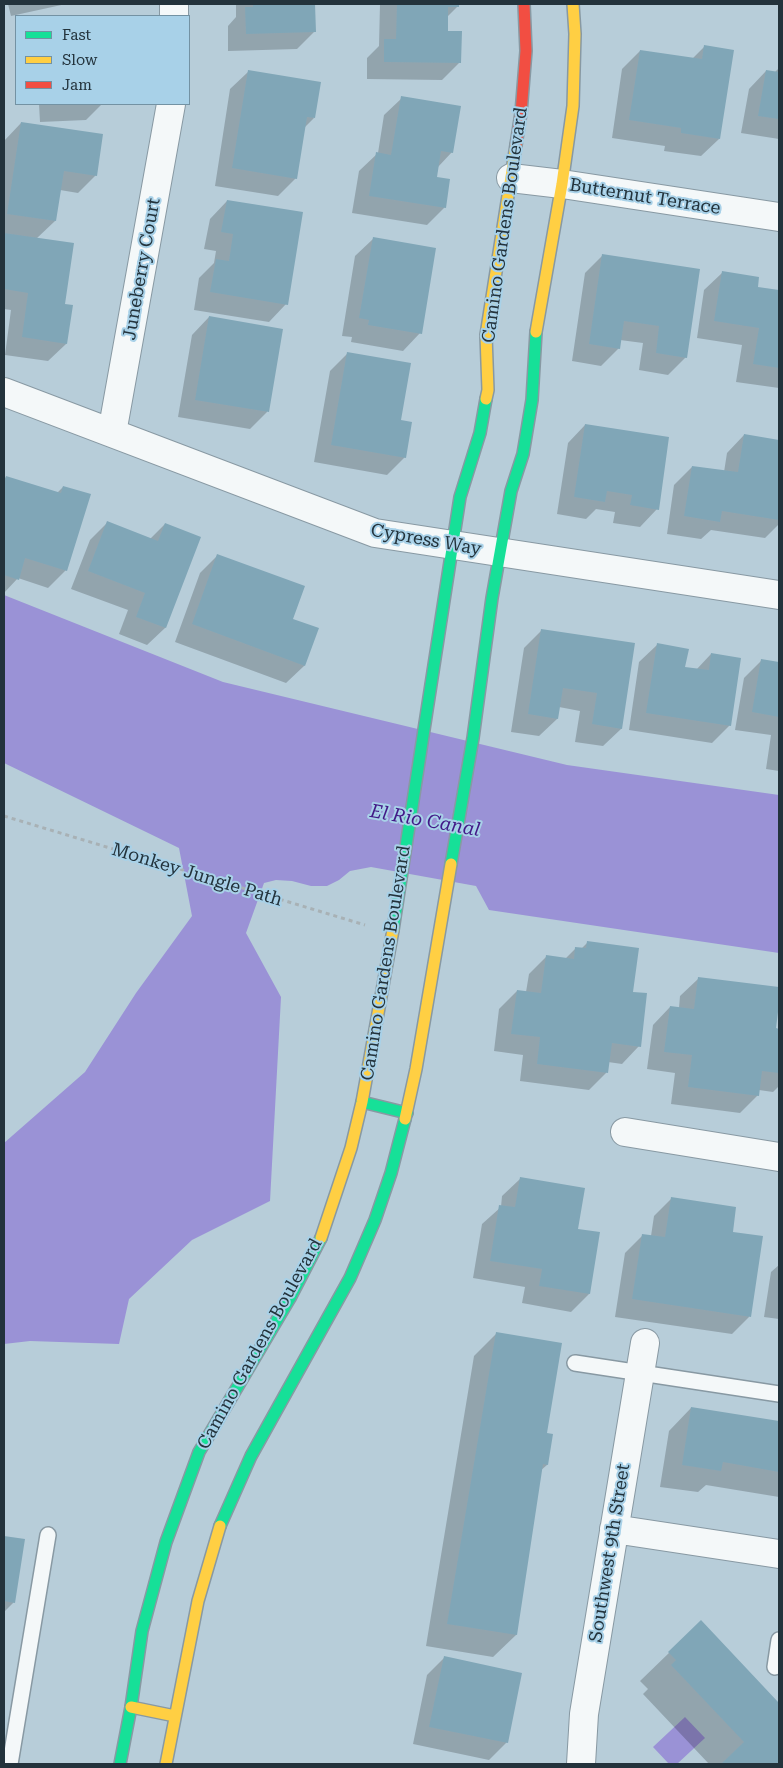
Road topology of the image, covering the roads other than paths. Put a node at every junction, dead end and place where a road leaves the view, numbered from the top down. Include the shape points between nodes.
1 (524, 4) edge
2 (573, 4) edge
3 (171, 105) edge
4 (512, 178) junction
5 (562, 184) junction
6 (779, 217) edge
7 (4, 392) edge
8 (112, 433) junction
9 (453, 545) junction
10 (500, 553) junction
11 (779, 595) edge
12 (362, 1102) junction
13 (407, 1113) junction
14 (625, 1132) dead end
15 (779, 1157) edge
16 (644, 1343) dead end
17 (575, 1363) dead end
18 (640, 1372) junction
19 (779, 1394) edge
20 (614, 1529) junction
21 (48, 1535) dead end
22 (779, 1554) edge
23 (779, 1640) edge
24 (775, 1667) dead end
25 (131, 1707) junction
26 (175, 1716) junction
27 (10, 1764) edge
28 (120, 1764) edge
29 (166, 1764) edge
30 (581, 1764) edge

1 - 4 street, Camino Gardens Boulevard via 526,51
2 - 5 street via 573,106
3 - 8 street, Juneberry Court
4 - 5 street, Butternut Terrace
4 - 9 street, Camino Gardens Boulevard via 486,335 488,390 480,433 460,497
5 - 6 street, Butternut Terrace
5 - 10 street via 536,332 532,400 523,454 511,491
7 - 8 street, Cypress Way
8 - 9 street, Cypress Way via 374,533
9 - 10 street, Cypress Way
9 - 12 street, Camino Gardens Boulevard
10 - 11 street, Cypress Way
10 - 13 street via 473,738
12 - 13 street
12 - 25 street, Camino Gardens Boulevard via 323,1234 290,1298 199,1452 166,1542 142,1631
13 - 26 street via 375,1220 350,1278 250,1456 223,1517 198,1601
14 - 15 street
16 - 18 street, Southwest 9th Street
17 - 18 lane
18 - 19 lane
18 - 20 street, Southwest 9th Street
20 - 22 street
20 - 30 street, Southwest 9th Street via 584,1714
21 - 27 lane
23 - 24 lane
25 - 26 street
25 - 28 street, Camino Gardens Boulevard
26 - 29 street

